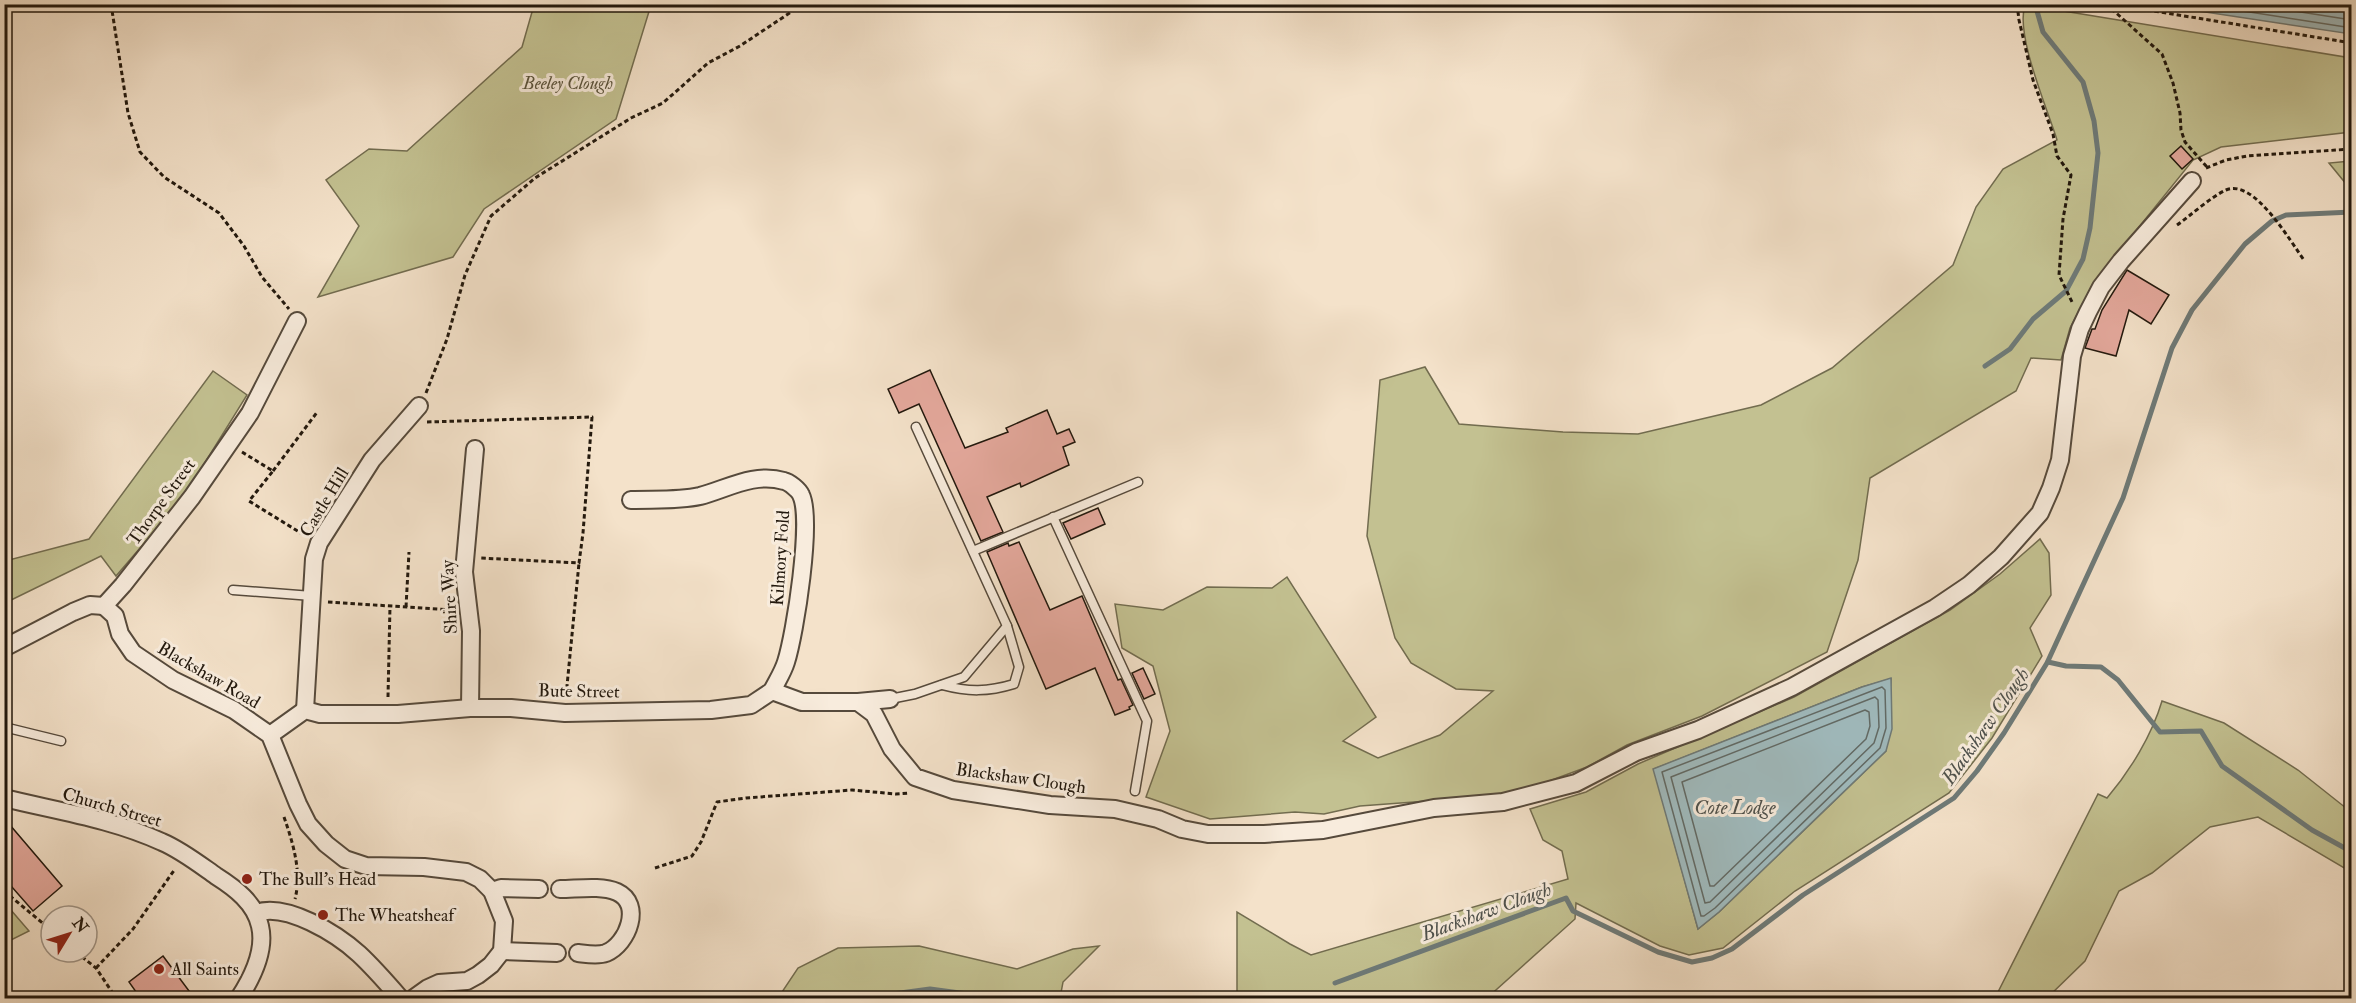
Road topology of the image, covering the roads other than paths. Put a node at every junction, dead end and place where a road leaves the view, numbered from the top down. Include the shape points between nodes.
1 (2192, 181) road end
2 (297, 321) road end
3 (419, 406) road end
4 (916, 427) dead end
5 (475, 449) dead end
6 (1138, 482) dead end
7 (631, 500) dead end
8 (1053, 518) junction
9 (973, 551) junction
10 (233, 590) dead end
11 (311, 599) junction
12 (104, 606) junction
13 (1007, 626) junction
14 (4, 648) edge
15 (942, 685) junction
16 (772, 691) junction
17 (890, 699) joint
18 (858, 702) junction
19 (470, 708) junction
20 (305, 710) junction
21 (4, 727) edge
22 (270, 735) junction
23 (61, 741) dead end
24 (1135, 791) dead end
25 (4, 798) edge
26 (539, 889) dead end
27 (560, 889) dead end
28 (492, 891) junction
29 (256, 913) junction
30 (502, 951) junction
31 (557, 953) dead end
32 (578, 953) dead end
33 (239, 999) edge
34 (400, 999) edge
35 (414, 999) edge

1 - 18 street, Blackshaw Clough via 2121,261 2088,312 2072,357 2060,460 2051,488 2040,513 2001,557 1935,608 1792,687 1698,730 1636,752 1576,783 1503,802 1434,808 1323,830 1208,834 1115,809 1050,805 953,790 915,777 892,749 873,714
2 - 12 street, Thorpe Street via 250,413 192,497
3 - 11 street, Castle Hill via 372,460 319,543
4 - 9 lane
5 - 19 street, Shire Way via 464,572 471,631
6 - 8 lane
7 - 16 street, Kilmory Fold via 699,496 736,482 764,479 785,481 801,493 805,509 799,597 786,662
8 - 9 lane
8 - 24 lane via 1147,721
9 - 13 lane
10 - 11 lane
11 - 20 street, Castle Hill
12 - 14 street via 90,605 73,612
12 - 22 street, Blackshaw Road via 115,616 120,634 133,652 173,680 234,710
13 - 15 lane via 964,678
13 - 15 lane via 1019,667 1014,684 992,691
15 - 17 lane
16 - 18 street via 802,702
16 - 19 street, Bute Street via 751,705 711,710 565,713
17 - 18 street
19 - 20 street, Bute Street via 387,714 320,714
20 - 22 street
21 - 23 lane
22 - 28 street via 308,824 345,859 366,866 466,872
25 - 29 street, Church Street via 105,822 164,842 234,888
26 - 28 street
27 - 32 street via 619,893 627,900 631,912 630,924 613,949 601,954
28 - 30 street via 504,921
29 - 33 street via 261,927 261,950
29 - 34 street via 267,909 313,924 357,952
30 - 31 street
30 - 35 street via 478,975 467,981 439,983

